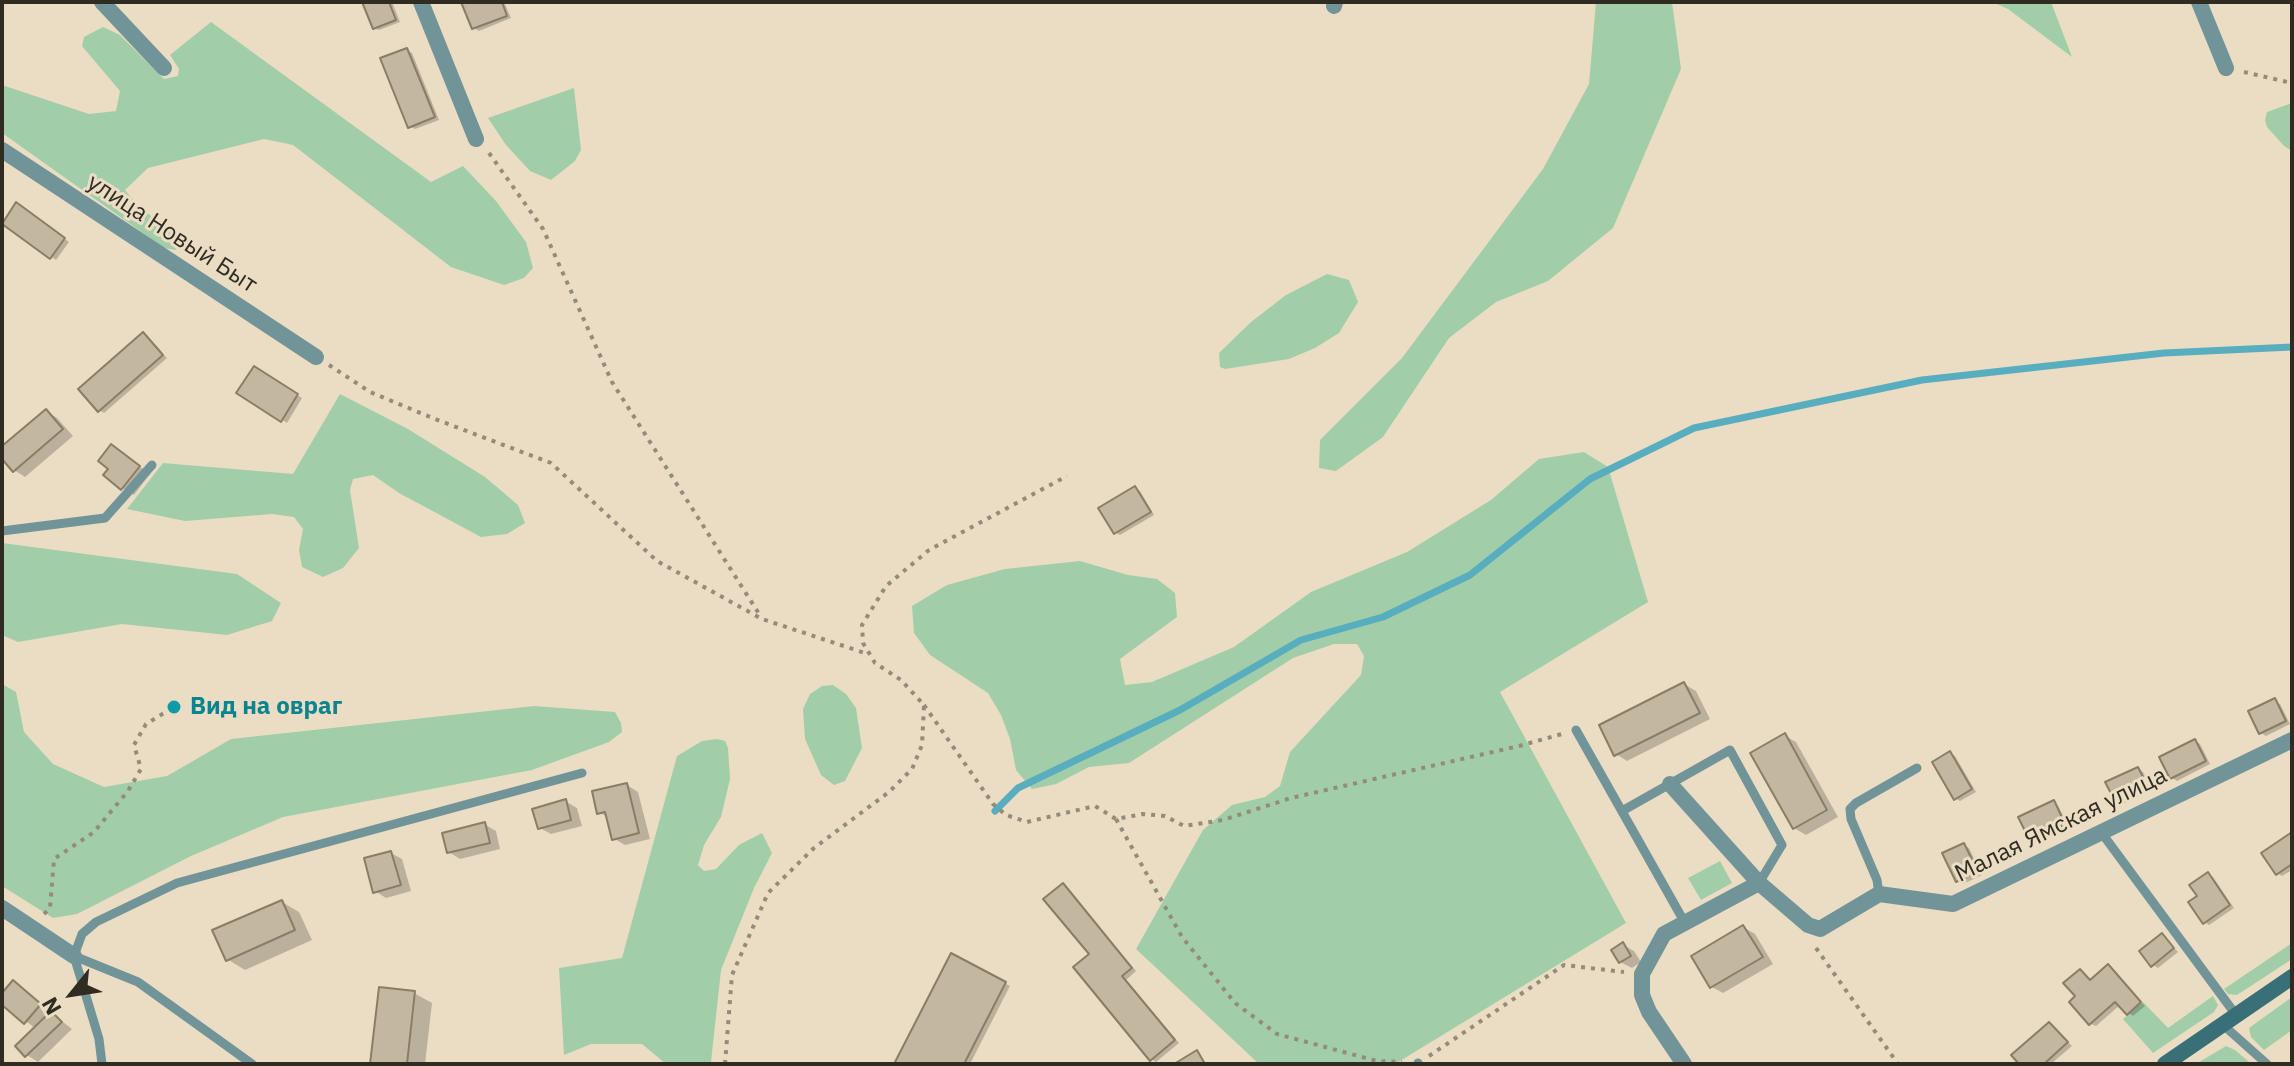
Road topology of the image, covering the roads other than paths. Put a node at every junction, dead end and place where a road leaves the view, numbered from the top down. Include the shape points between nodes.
1 (102, 2) edge
2 (421, 2) edge
3 (2199, 2) edge
4 (164, 68) dead end
5 (2226, 68) road end
6 (476, 139) road end
7 (2, 150) edge
8 (316, 357) road end
9 (152, 465) dead end
10 (2, 531) edge
11 (1576, 730) road end
12 (2292, 740) edge
13 (1917, 768) dead end
14 (582, 773) dead end
15 (1670, 784) junction
16 (1622, 811) junction
17 (2101, 832) junction
18 (1759, 883) junction
19 (1879, 894) junction
20 (2, 908) edge
21 (1685, 923) junction
22 (74, 956) junction
23 (2292, 977) edge
24 (2229, 1020) junction
25 (102, 1064) edge
26 (252, 1064) edge
27 (1684, 1064) edge
28 (2165, 1064) edge
29 (2267, 1064) edge

1 - 4 street
2 - 6 street
3 - 5 street
7 - 8 street, улица Новый Быт
9 - 10 lane via 105,518
11 - 16 lane
12 - 17 street, Малая Ямская улица
13 - 19 lane via 1850,809
14 - 22 lane via 177,883 96,922 82,934
15 - 16 lane
15 - 18 street
15 - 18 lane via 1730,750 1782,845
16 - 21 lane
17 - 19 street, Малая Ямская улица via 1953,904
17 - 24 lane
18 - 19 street via 1808,925 1820,929
18 - 21 street
20 - 22 street
21 - 27 street via 1664,934 1642,974 1649,1012
22 - 25 lane
22 - 26 lane via 138,982
23 - 24 main road
24 - 28 main road
24 - 29 lane

